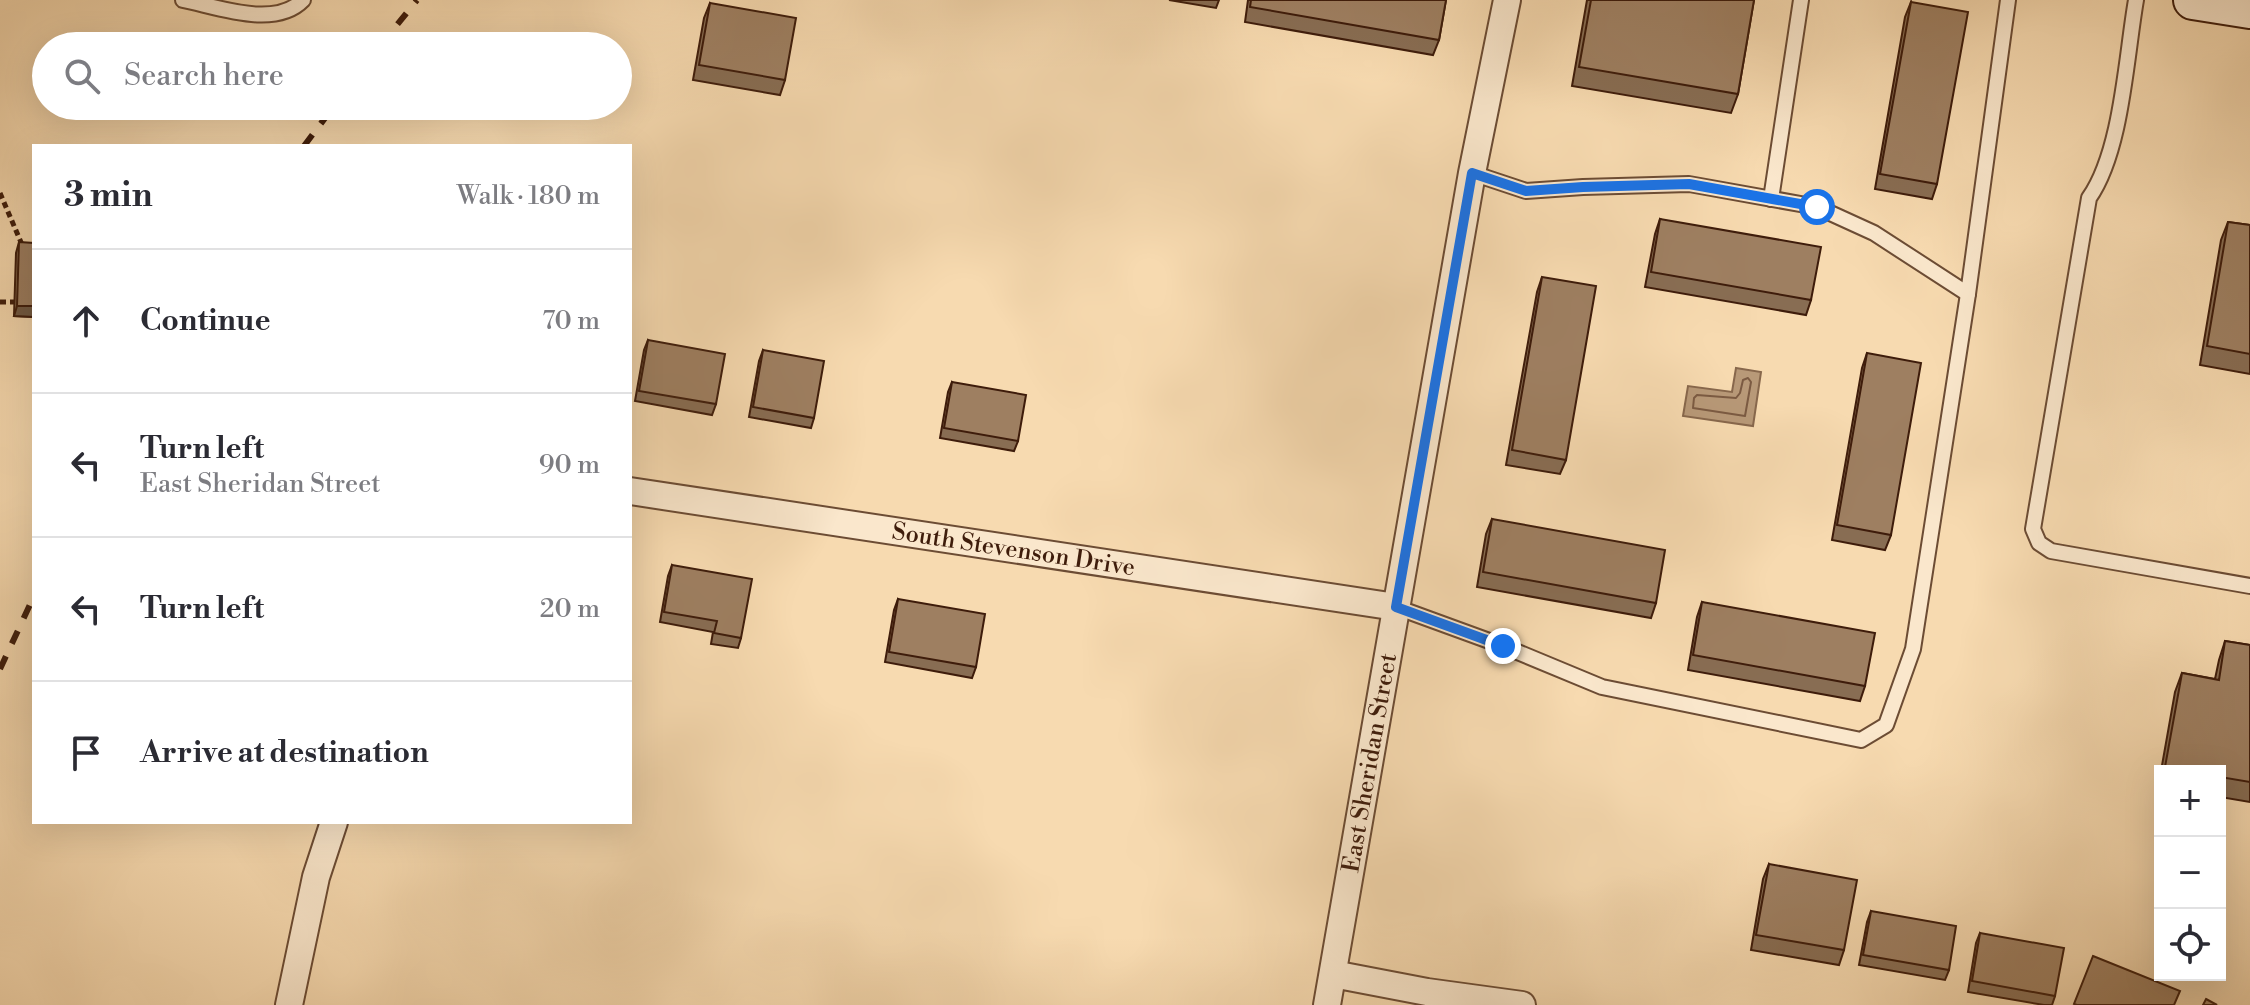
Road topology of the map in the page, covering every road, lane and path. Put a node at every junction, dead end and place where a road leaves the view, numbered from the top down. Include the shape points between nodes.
1 (183, 0) edge
2 (303, 0) edge
3 (1507, 0) edge
4 (1801, 0) edge
5 (2008, 0) edge
6 (2136, 0) edge
7 (2193, 0) edge
8 (2250, 9) edge
9 (1472, 173) junction
10 (0, 193) edge
11 (1771, 199) junction
12 (25, 253) edge
13 (1968, 294) junction
14 (0, 302) edge
15 (14, 302) edge
16 (632, 491) edge
17 (2250, 586) edge
18 (1396, 607) junction
19 (333, 824) edge
20 (1333, 974) junction
21 (289, 1005) edge
22 (1327, 1005) edge
23 (1522, 1005) edge

1 - 2 lane via 268,17
3 - 9 street, East Sheridan Street
4 - 11 lane
5 - 13 lane
6 - 17 lane via 2117,122 2102,180 2089,198 2033,529 2039,543 2051,551
7 - 8 street
9 - 11 lane via 1526,191 1689,184
9 - 18 street, East Sheridan Street
10 - 12 path
11 - 13 lane via 1817,207 1874,233
13 - 18 lane via 1913,649 1886,725 1861,740 1602,687
14 - 15 path
16 - 18 street, South Stevenson Drive
18 - 20 street, East Sheridan Street
19 - 21 street via 316,877
20 - 22 street, East Sheridan Street
20 - 23 street

